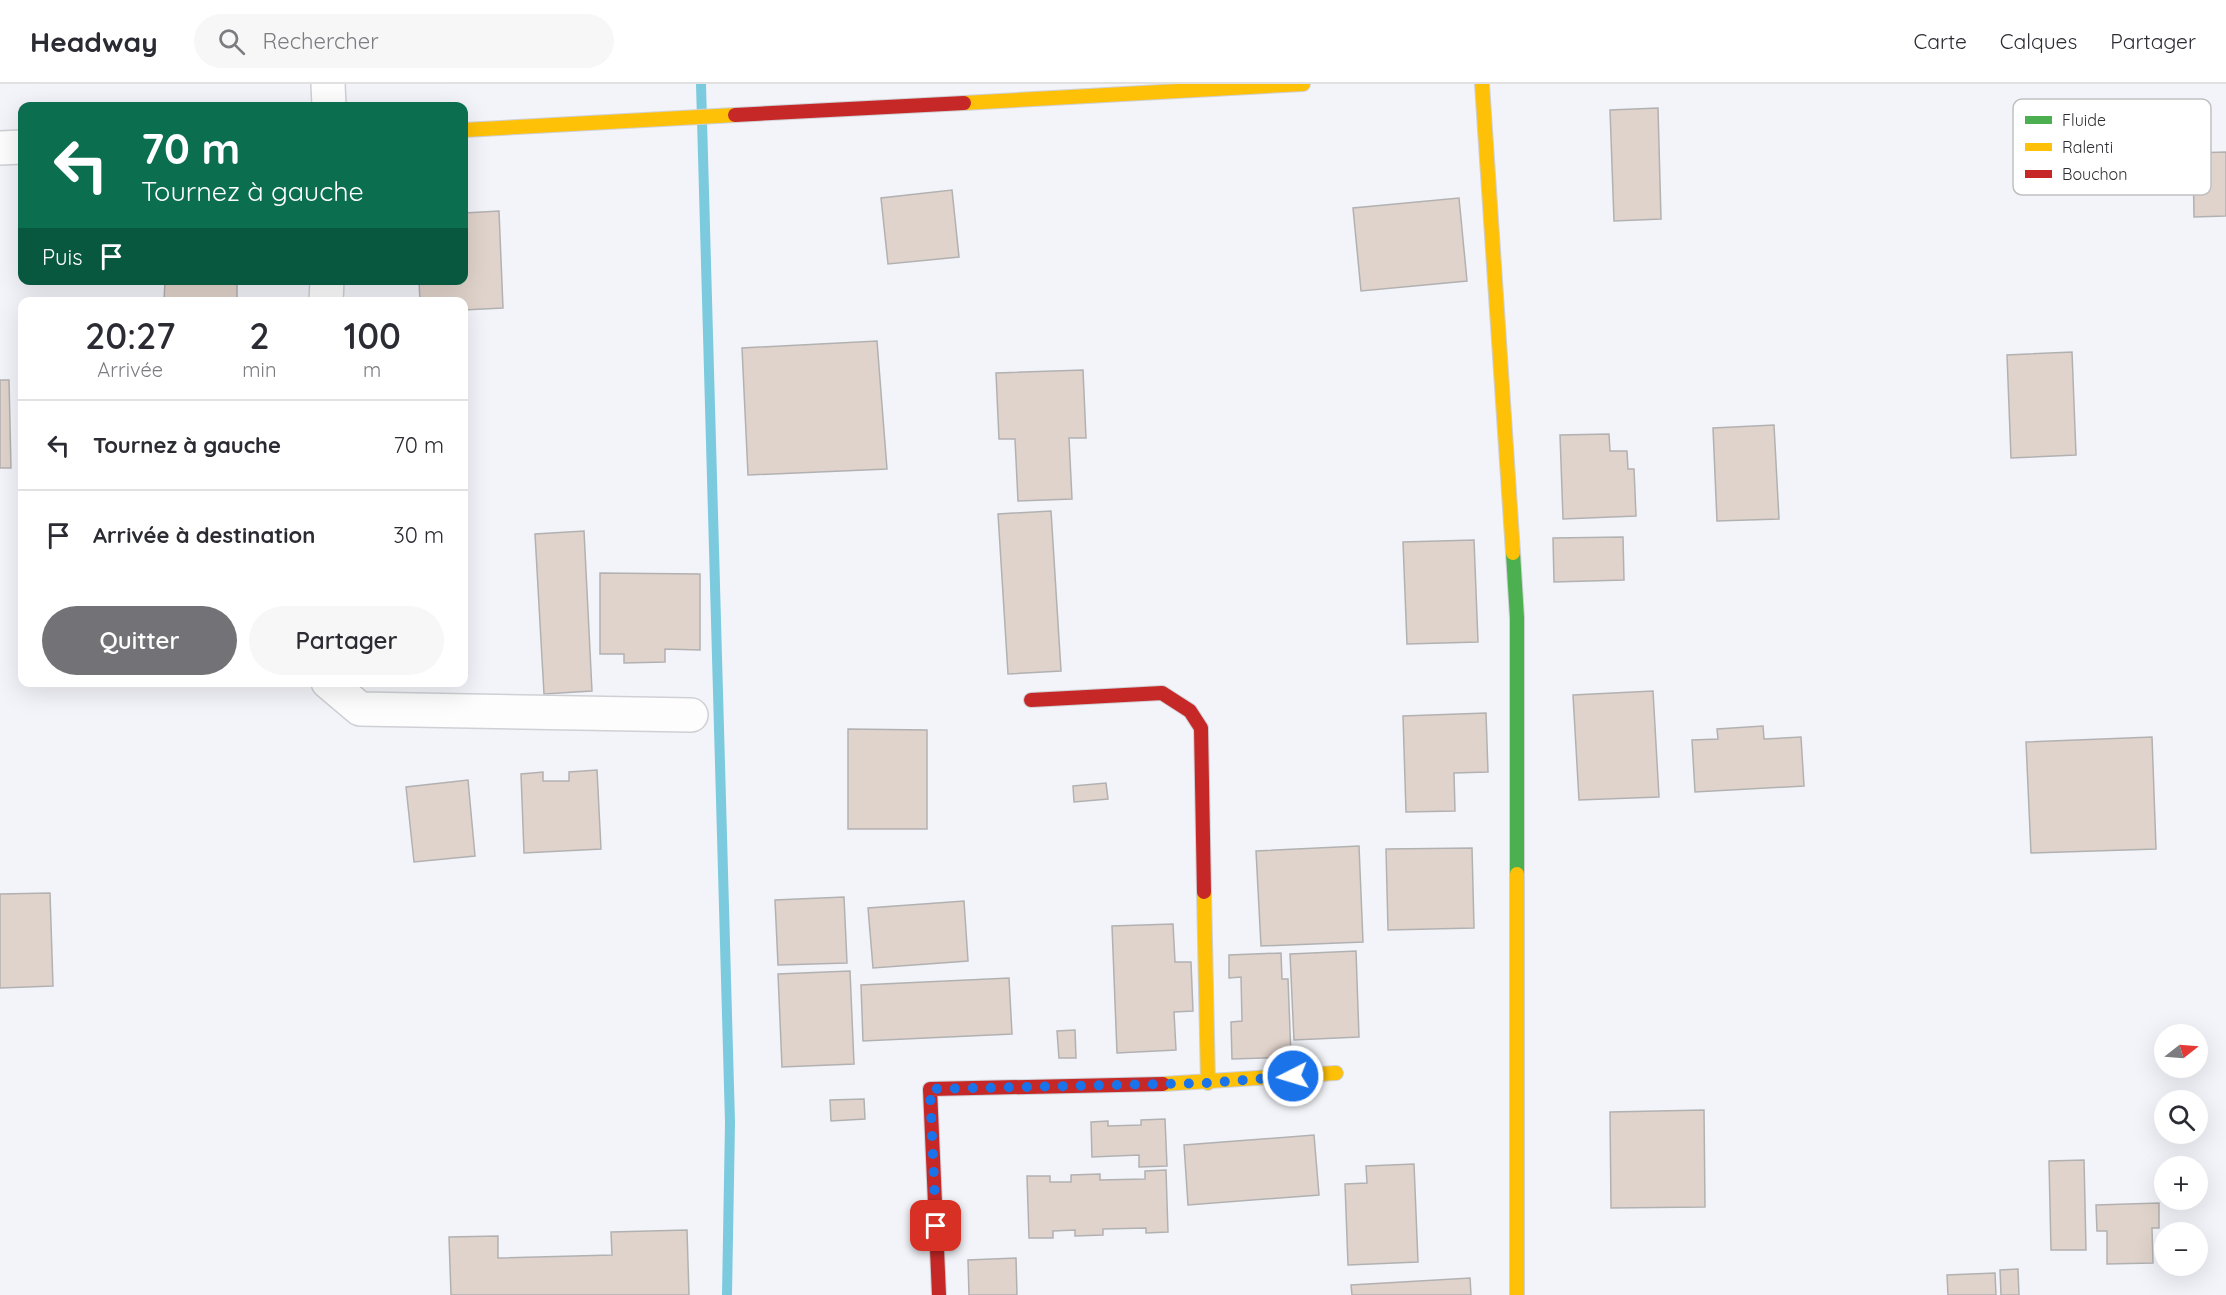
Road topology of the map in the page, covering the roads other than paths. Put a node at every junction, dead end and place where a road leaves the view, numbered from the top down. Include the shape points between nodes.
1 (328, 84) edge
2 (1303, 84) edge
3 (1482, 84) edge
4 (329, 102) edge
5 (468, 130) edge
6 (18, 147) edge
7 (0, 148) edge
8 (334, 687) edge
9 (1031, 700) dead end
10 (691, 715) dead end
11 (1336, 1072) dead end
12 (1208, 1083) junction
13 (939, 1295) edge
14 (1517, 1295) edge

1 - 4 street
2 - 5 street
3 - 14 street via 1517,618
6 - 7 street
8 - 10 street via 360,709
9 - 12 street via 1162,693 1190,711 1201,728
11 - 12 street
12 - 13 street via 930,1089

